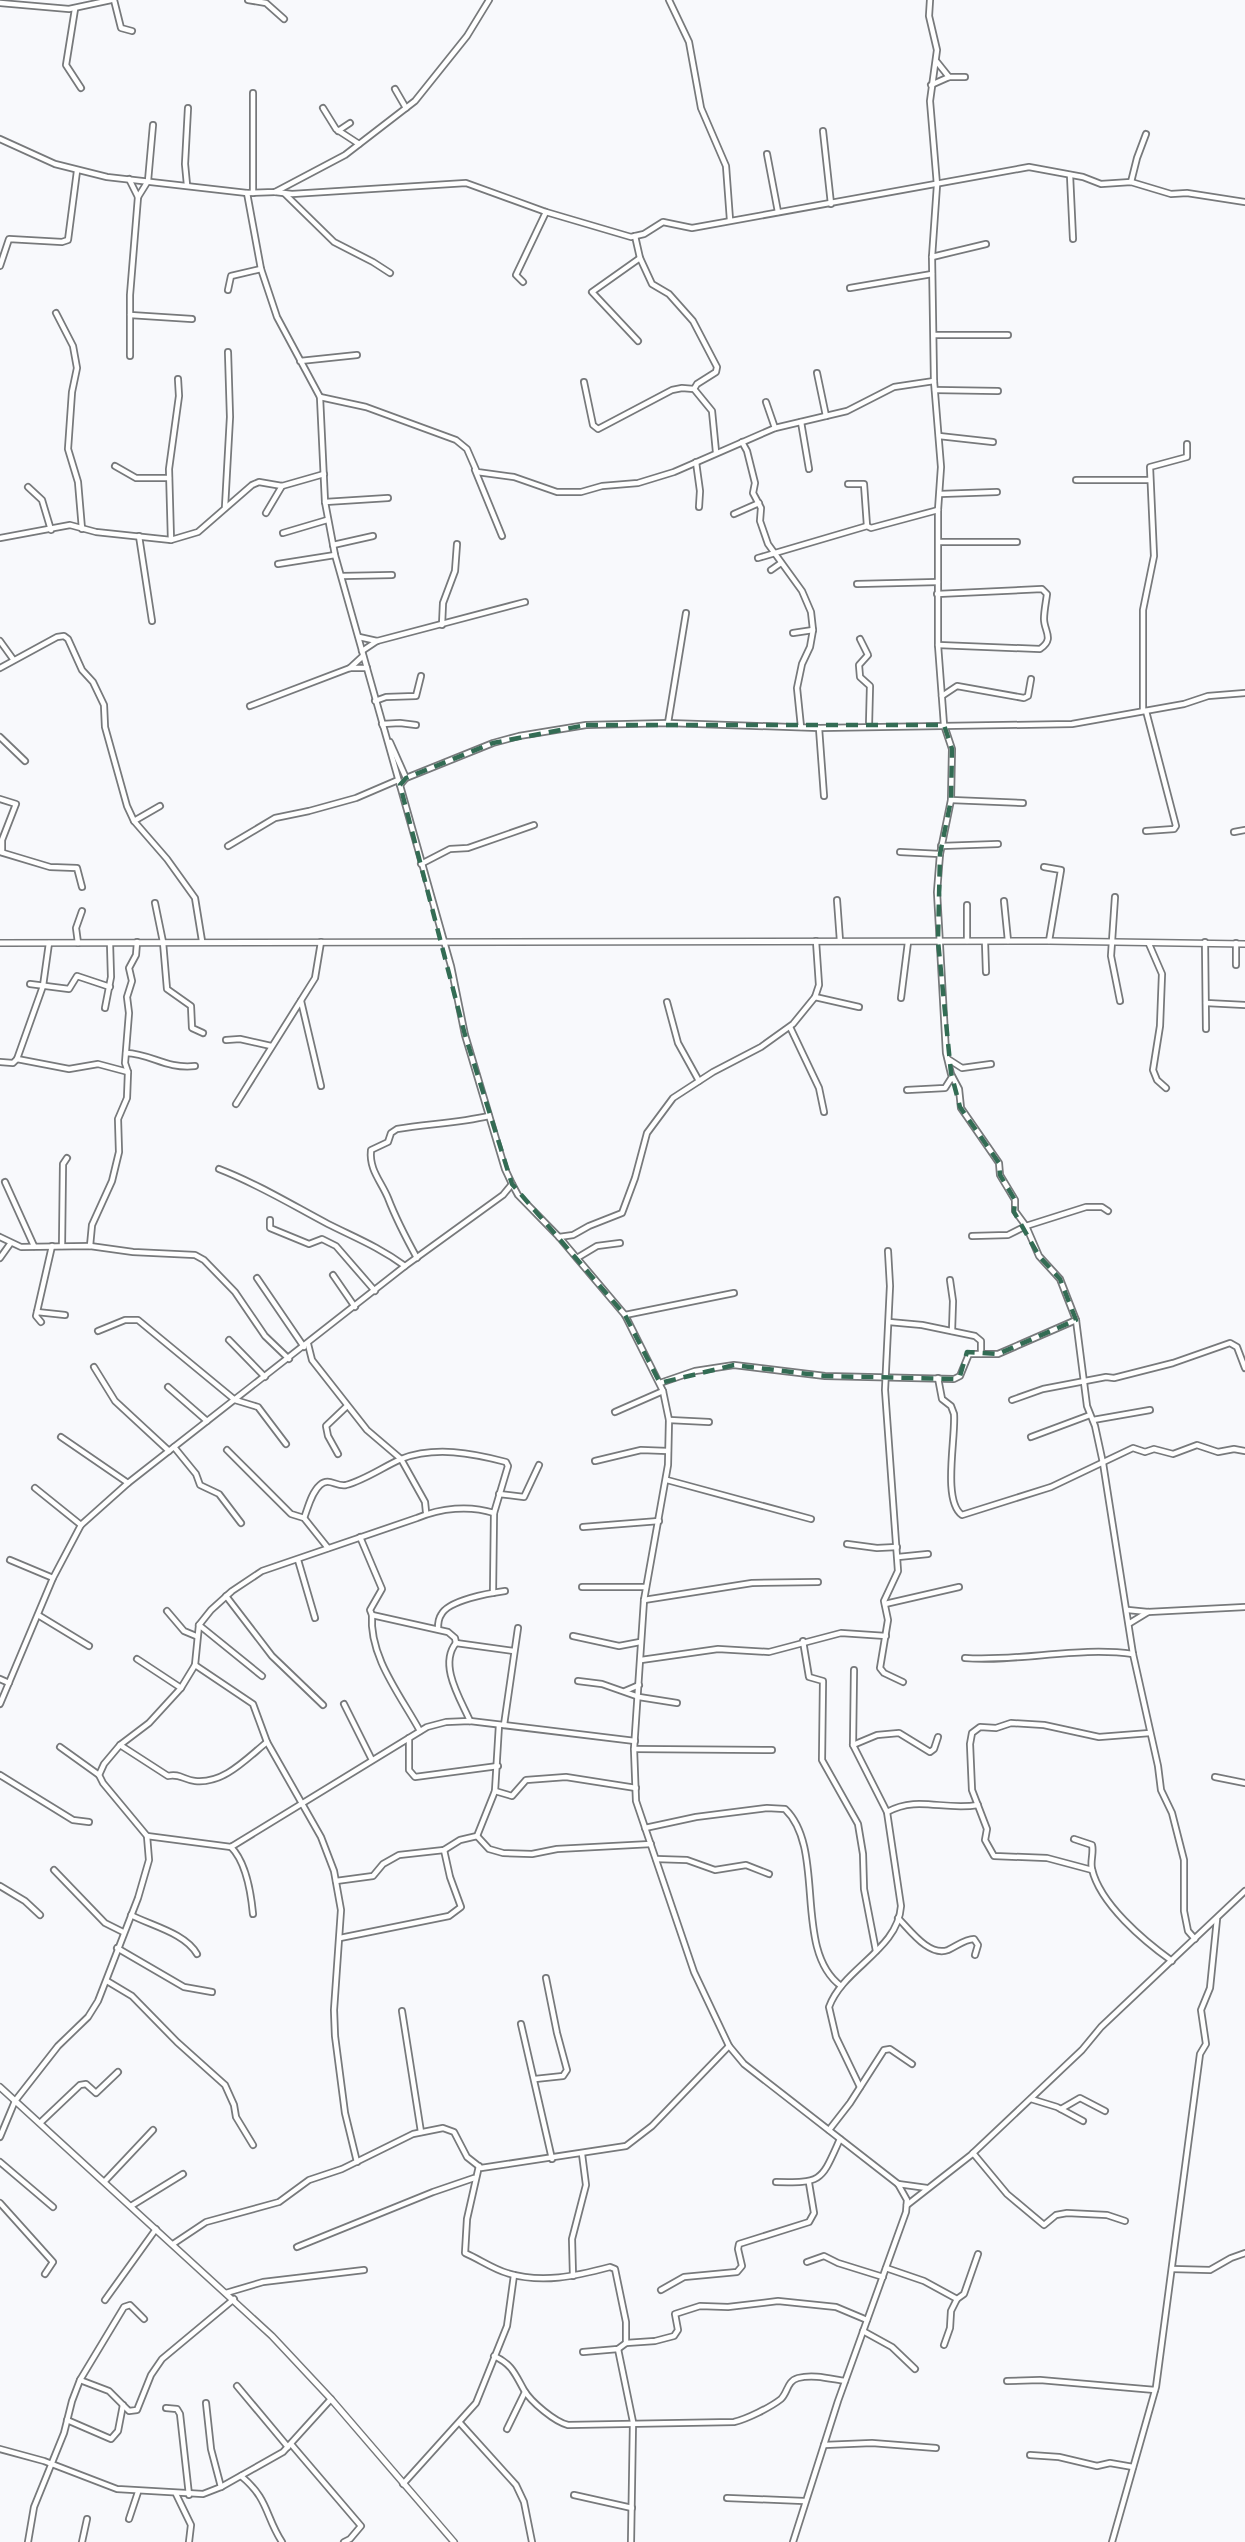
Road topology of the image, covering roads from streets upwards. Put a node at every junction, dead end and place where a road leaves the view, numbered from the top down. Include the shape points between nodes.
1 (55, 0) edge
2 (112, 0) edge
3 (248, 0) edge
4 (489, 0) edge
5 (669, 0) edge
6 (930, 0) edge
7 (266, 1) edge
8 (0, 3) edge
9 (56, 8) junction
10 (75, 9) junction
11 (284, 19) dead end
12 (132, 31) dead end
13 (937, 62) junction
14 (949, 77) junction
15 (965, 77) dead end
16 (931, 85) junction
17 (81, 88) dead end
18 (395, 89) dead end
19 (253, 93) dead end
20 (188, 108) dead end
21 (323, 108) dead end
22 (406, 108) junction
23 (350, 123) dead end
24 (153, 125) dead end
25 (338, 131) junction
26 (823, 131) dead end
27 (1146, 134) dead end
28 (0, 139) edge
29 (359, 144) junction
30 (767, 154) dead end
31 (78, 171) junction
32 (1070, 175) junction
33 (129, 179) junction
34 (148, 181) junction
35 (1131, 182) junction
36 (187, 185) junction
37 (937, 185) junction
38 (275, 192) junction
39 (247, 193) junction
40 (253, 193) junction
41 (285, 194) junction
42 (138, 197) junction
43 (1245, 202) edge
44 (831, 204) junction
45 (546, 212) junction
46 (778, 212) junction
47 (730, 220) junction
48 (635, 236) junction
49 (1073, 239) dead end
50 (986, 244) dead end
51 (932, 257) junction
52 (640, 258) junction
53 (0, 266) edge
54 (261, 269) junction
55 (390, 273) dead end
56 (932, 274) junction
57 (523, 282) dead end
58 (850, 288) dead end
59 (228, 290) dead end
60 (56, 313) dead end
61 (130, 315) junction
62 (192, 319) dead end
63 (1008, 335) dead end
64 (935, 336) junction
65 (638, 341) dead end
66 (228, 352) dead end
67 (357, 354) dead end
68 (130, 356) dead end
69 (300, 361) junction
70 (818, 373) dead end
71 (178, 379) dead end
72 (934, 381) junction
73 (584, 382) dead end
74 (694, 389) junction
75 (935, 390) junction
76 (998, 391) dead end
77 (320, 397) junction
78 (765, 402) dead end
79 (826, 416) junction
80 (801, 422) junction
81 (775, 428) junction
82 (939, 436) junction
83 (742, 442) junction
84 (993, 442) dead end
85 (1187, 444) dead end
86 (716, 452) junction
87 (696, 462) junction
88 (115, 466) dead end
89 (809, 469) dead end
90 (476, 470) junction
91 (324, 474) junction
92 (169, 478) junction
93 (1076, 480) dead end
94 (1149, 480) junction
95 (848, 484) dead end
96 (28, 486) dead end
97 (282, 486) junction
98 (997, 492) dead end
99 (940, 494) junction
100 (388, 498) dead end
101 (325, 502) junction
102 (759, 503) junction
103 (225, 507) junction
104 (699, 507) dead end
105 (938, 510) junction
106 (266, 513) dead end
107 (734, 514) dead end
108 (327, 520) junction
109 (867, 526) junction
110 (82, 529) junction
111 (51, 530) junction
112 (283, 533) dead end
113 (139, 536) junction
114 (373, 536) dead end
115 (502, 536) dead end
116 (0, 538) edge
117 (171, 540) junction
118 (939, 542) junction
119 (1017, 542) dead end
120 (457, 544) dead end
121 (333, 545) junction
122 (775, 553) junction
123 (335, 555) junction
124 (758, 558) dead end
125 (782, 563) junction
126 (278, 564) dead end
127 (771, 570) dead end
128 (392, 575) dead end
129 (342, 576) junction
130 (938, 582) junction
131 (857, 584) dead end
132 (937, 594) junction
133 (525, 602) dead end
134 (686, 613) dead end
135 (152, 621) dead end
136 (442, 625) junction
137 (813, 630) junction
138 (793, 633) dead end
139 (359, 637) junction
140 (860, 639) dead end
141 (0, 641) edge
142 (377, 641) junction
143 (938, 645) junction
144 (363, 653) junction
145 (13, 659) junction
146 (0, 668) edge
147 (350, 668) junction
148 (367, 668) junction
149 (421, 676) dead end
150 (1031, 679) dead end
151 (1245, 693) edge
152 (942, 696) junction
153 (375, 701) junction
154 (250, 706) dead end
155 (1145, 710) junction
156 (668, 723) junction
157 (382, 724) junction
158 (416, 725) dead end
159 (869, 725) junction
160 (944, 725) junction
161 (801, 727) junction
162 (819, 728) junction
163 (0, 737) edge
164 (25, 761) dead end
165 (406, 778) junction
166 (399, 783) junction
167 (824, 796) dead end
168 (0, 799) edge
169 (951, 800) junction
170 (1023, 802) dead end
171 (160, 806) dead end
172 (134, 822) junction
173 (534, 825) dead end
174 (1245, 830) edge
175 (1146, 831) dead end
176 (1234, 832) dead end
177 (998, 844) dead end
178 (228, 846) dead end
179 (941, 846) junction
180 (1, 852) edge
181 (900, 852) dead end
182 (940, 854) junction
183 (421, 864) junction
184 (1044, 867) dead end
185 (82, 887) dead end
186 (1115, 897) dead end
187 (837, 900) dead end
188 (1004, 901) dead end
189 (155, 903) dead end
190 (967, 905) dead end
191 (82, 911) dead end
192 (202, 941) junction
193 (816, 941) junction
194 (840, 941) junction
195 (938, 941) junction
196 (1008, 941) junction
197 (1049, 941) junction
198 (137, 942) junction
199 (163, 942) junction
200 (321, 942) junction
201 (908, 942) junction
202 (967, 942) junction
203 (985, 942) junction
204 (1112, 942) junction
205 (1205, 942) junction
206 (0, 943) edge
207 (49, 943) junction
208 (78, 943) junction
209 (110, 943) junction
210 (442, 943) junction
211 (1236, 943) junction
212 (1149, 944) junction
213 (1245, 944) edge
214 (1236, 965) dead end
215 (986, 972) dead end
216 (30, 984) dead end
217 (43, 986) junction
218 (110, 987) junction
219 (815, 997) junction
220 (901, 998) dead end
221 (301, 1001) junction
222 (1120, 1001) dead end
223 (667, 1002) dead end
224 (1206, 1004) junction
225 (1245, 1005) edge
226 (859, 1007) dead end
227 (105, 1008) dead end
228 (790, 1027) junction
229 (1206, 1029) dead end
230 (203, 1033) dead end
231 (225, 1040) dead end
232 (271, 1046) junction
233 (126, 1053) junction
234 (17, 1059) junction
235 (948, 1059) junction
236 (0, 1062) edge
237 (125, 1063) junction
238 (991, 1064) dead end
239 (195, 1066) dead end
240 (122, 1069) junction
241 (128, 1072) junction
242 (952, 1077) junction
243 (699, 1081) junction
244 (321, 1086) dead end
245 (1166, 1088) dead end
246 (907, 1090) dead end
247 (236, 1104) dead end
248 (824, 1112) dead end
249 (489, 1116) junction
250 (67, 1158) dead end
251 (219, 1170) dead end
252 (5, 1182) dead end
253 (512, 1184) junction
254 (503, 1195) junction
255 (518, 1195) junction
256 (1108, 1211) dead end
257 (270, 1220) dead end
258 (1026, 1226) junction
259 (573, 1235) junction
260 (972, 1236) dead end
261 (559, 1237) junction
262 (0, 1238) edge
263 (10, 1244) junction
264 (620, 1244) dead end
265 (34, 1246) junction
266 (52, 1246) junction
267 (62, 1246) junction
268 (90, 1246) junction
269 (567, 1247) junction
270 (888, 1251) dead end
271 (0, 1258) edge
272 (417, 1258) junction
273 (577, 1258) junction
274 (405, 1266) junction
275 (333, 1275) dead end
276 (257, 1278) dead end
277 (950, 1280) dead end
278 (375, 1291) junction
279 (734, 1293) dead end
280 (355, 1307) junction
281 (37, 1312) junction
282 (65, 1315) dead end
283 (625, 1315) junction
284 (40, 1322) dead end
285 (889, 1322) junction
286 (1077, 1322) junction
287 (98, 1331) dead end
288 (952, 1331) junction
289 (229, 1340) dead end
290 (306, 1345) junction
291 (297, 1353) junction
292 (981, 1354) junction
293 (289, 1359) junction
294 (312, 1360) junction
295 (94, 1367) dead end
296 (1245, 1368) edge
297 (265, 1377) junction
298 (885, 1378) junction
299 (938, 1378) junction
300 (1084, 1382) junction
301 (660, 1383) junction
302 (168, 1387) dead end
303 (663, 1391) junction
304 (235, 1400) junction
305 (1012, 1400) dead end
306 (347, 1406) junction
307 (1150, 1410) dead end
308 (615, 1412) dead end
309 (1091, 1418) junction
310 (669, 1420) junction
311 (207, 1421) junction
312 (709, 1422) dead end
313 (61, 1437) dead end
314 (1031, 1437) dead end
315 (286, 1444) dead end
316 (172, 1449) junction
317 (227, 1450) dead end
318 (668, 1451) junction
319 (1245, 1451) edge
320 (338, 1454) dead end
321 (401, 1459) junction
322 (595, 1461) dead end
323 (1103, 1463) junction
324 (539, 1465) dead end
325 (667, 1480) junction
326 (128, 1483) junction
327 (35, 1488) dead end
328 (499, 1494) junction
329 (426, 1512) junction
330 (494, 1513) junction
331 (304, 1518) junction
332 (811, 1519) dead end
333 (659, 1521) junction
334 (241, 1523) dead end
335 (81, 1525) junction
336 (583, 1527) dead end
337 (360, 1537) junction
338 (847, 1544) dead end
339 (897, 1547) junction
340 (328, 1548) junction
341 (928, 1554) dead end
342 (898, 1557) junction
343 (10, 1560) dead end
344 (298, 1560) junction
345 (53, 1578) junction
346 (818, 1582) dead end
347 (582, 1587) dead end
348 (646, 1587) junction
349 (959, 1587) dead end
350 (505, 1591) dead end
351 (493, 1593) junction
352 (226, 1596) junction
353 (644, 1600) junction
354 (885, 1605) junction
355 (1245, 1607) edge
356 (1128, 1610) junction
357 (167, 1611) dead end
358 (1148, 1612) junction
359 (38, 1615) junction
360 (372, 1616) junction
361 (315, 1618) dead end
362 (1130, 1623) junction
363 (200, 1625) junction
364 (518, 1628) dead end
365 (438, 1629) junction
366 (196, 1636) junction
367 (573, 1636) dead end
368 (886, 1636) junction
369 (803, 1641) junction
370 (640, 1642) junction
371 (456, 1643) junction
372 (89, 1647) dead end
373 (514, 1651) junction
374 (1133, 1654) junction
375 (964, 1658) dead end
376 (137, 1659) dead end
377 (641, 1660) junction
378 (195, 1665) junction
379 (854, 1670) dead end
380 (262, 1676) dead end
381 (0, 1679) edge
382 (578, 1681) dead end
383 (903, 1682) dead end
384 (9, 1683) junction
385 (639, 1685) junction
386 (181, 1688) junction
387 (625, 1691) junction
388 (639, 1697) junction
389 (677, 1703) dead end
390 (0, 1704) edge
391 (344, 1704) dead end
392 (323, 1705) dead end
393 (470, 1721) junction
394 (502, 1725) junction
395 (420, 1731) junction
396 (1150, 1733) junction
397 (938, 1737) dead end
398 (409, 1738) junction
399 (635, 1741) junction
400 (267, 1742) junction
401 (120, 1745) junction
402 (853, 1745) junction
403 (60, 1747) dead end
404 (634, 1749) junction
405 (772, 1750) dead end
406 (372, 1760) junction
407 (498, 1766) junction
408 (0, 1775) edge
409 (99, 1775) junction
410 (1215, 1777) dead end
411 (1245, 1783) edge
412 (636, 1788) junction
413 (495, 1791) junction
414 (300, 1802) junction
415 (978, 1805) junction
416 (887, 1812) junction
417 (89, 1822) dead end
418 (645, 1828) junction
419 (147, 1836) junction
420 (477, 1836) junction
421 (1074, 1839) dead end
422 (651, 1844) junction
423 (231, 1847) junction
424 (444, 1850) junction
425 (656, 1859) junction
426 (54, 1870) dead end
427 (1092, 1870) junction
428 (769, 1874) dead end
429 (336, 1881) junction
430 (0, 1886) edge
431 (1245, 1891) edge
432 (253, 1914) dead end
433 (40, 1915) dead end
434 (131, 1915) junction
435 (898, 1918) junction
436 (1217, 1919) junction
437 (1205, 1930) junction
438 (123, 1932) junction
439 (1215, 1937) junction
440 (340, 1938) junction
441 (1195, 1939) junction
442 (117, 1948) junction
443 (876, 1952) junction
444 (197, 1954) dead end
445 (975, 1954) dead end
446 (1172, 1961) junction
447 (546, 1978) dead end
448 (107, 1981) junction
449 (841, 1986) junction
450 (212, 1992) dead end
451 (402, 2011) dead end
452 (521, 2024) dead end
453 (729, 2046) junction
454 (912, 2064) dead end
455 (118, 2072) dead end
456 (535, 2079) junction
457 (0, 2087) edge
458 (860, 2087) junction
459 (1031, 2099) junction
460 (15, 2101) junction
461 (1061, 2109) junction
462 (1104, 2111) dead end
463 (1083, 2121) dead end
464 (40, 2123) junction
465 (153, 2130) dead end
466 (829, 2130) junction
467 (421, 2132) junction
468 (0, 2137) edge
469 (840, 2139) junction
470 (253, 2145) dead end
471 (974, 2153) junction
472 (582, 2154) junction
473 (552, 2159) junction
474 (0, 2162) edge
475 (357, 2162) junction
476 (479, 2166) junction
477 (183, 2174) dead end
478 (474, 2178) junction
479 (105, 2181) junction
480 (776, 2182) dead end
481 (809, 2183) junction
482 (898, 2184) junction
483 (927, 2188) junction
484 (0, 2203) edge
485 (907, 2205) junction
486 (131, 2206) junction
487 (53, 2207) dead end
488 (1125, 2221) dead end
489 (156, 2229) junction
490 (173, 2244) junction
491 (297, 2247) dead end
492 (1245, 2253) edge
493 (978, 2254) dead end
494 (807, 2262) dead end
495 (886, 2268) junction
496 (1172, 2269) junction
497 (364, 2270) dead end
498 (45, 2274) dead end
499 (514, 2275) junction
500 (573, 2276) junction
501 (883, 2277) junction
502 (661, 2290) dead end
503 (226, 2293) junction
504 (234, 2299) junction
505 (957, 2299) junction
506 (105, 2300) dead end
507 (144, 2319) dead end
508 (867, 2320) junction
509 (863, 2331) junction
510 (626, 2343) junction
511 (944, 2344) dead end
512 (618, 2349) junction
513 (583, 2352) dead end
514 (494, 2356) junction
515 (915, 2369) dead end
516 (80, 2380) junction
517 (846, 2381) junction
518 (1007, 2381) dead end
519 (237, 2386) dead end
520 (1155, 2390) junction
521 (525, 2392) junction
522 (331, 2399) junction
523 (206, 2403) dead end
524 (123, 2405) junction
525 (166, 2408) dead end
526 (67, 2421) junction
527 (633, 2422) junction
528 (460, 2423) junction
529 (507, 2429) dead end
530 (290, 2444) junction
531 (824, 2445) junction
532 (936, 2448) dead end
533 (0, 2449) edge
534 (1030, 2455) dead end
535 (50, 2464) junction
536 (1133, 2467) junction
537 (242, 2476) junction
538 (403, 2484) junction
539 (221, 2487) junction
540 (138, 2492) junction
541 (176, 2494) junction
542 (189, 2495) junction
543 (574, 2495) dead end
544 (727, 2498) dead end
545 (804, 2501) junction
546 (632, 2508) junction
547 (129, 2518) dead end
548 (87, 2519) dead end
549 (351, 2541) edge
550 (28, 2542) edge
551 (82, 2542) edge
552 (189, 2542) edge
553 (282, 2542) edge
554 (344, 2542) edge
555 (454, 2542) edge
556 (532, 2542) edge
557 (631, 2542) edge
558 (793, 2542) edge
559 (1112, 2542) edge

1 - 9 street
2 - 10 street
2 - 12 street via 121,28
3 - 7 street
4 - 22 street via 438,74
5 - 47 street via 689,42 701,108 726,166
6 - 13 street
7 - 11 street
8 - 9 street
9 - 10 street
10 - 17 street via 66,65
13 - 14 street
13 - 16 street
14 - 15 street
14 - 16 street
16 - 37 street
18 - 22 street
19 - 40 street
20 - 36 street
21 - 25 street
22 - 29 street
23 - 25 street
24 - 34 street
25 - 29 street
26 - 44 street
27 - 35 street
28 - 31 street
29 - 38 street
30 - 46 street
31 - 33 street
31 - 53 street via 68,240 9,239
32 - 35 street via 1110,185
32 - 37 street via 1029,167
32 - 49 street
33 - 34 street
33 - 42 street
34 - 36 street
34 - 42 street
35 - 43 street via 1171,194
36 - 39 street
37 - 44 street
37 - 51 street
38 - 40 street
38 - 41 street
39 - 40 street
39 - 54 street
41 - 45 street via 466,183
41 - 55 street via 334,242
42 - 61 street
44 - 46 street
45 - 48 street
45 - 57 street via 516,275
46 - 47 street
47 - 48 street via 692,228 663,222
48 - 52 street
50 - 51 street
51 - 56 street
52 - 65 street via 592,292
52 - 74 street via 654,286 669,294 694,322 717,367
54 - 59 street via 231,276
54 - 69 street via 278,317
56 - 58 street
56 - 64 street
60 - 110 street via 73,346 77,368 68,449 78,482
61 - 62 street
61 - 68 street
63 - 64 street
64 - 72 street
66 - 103 street via 230,417
67 - 69 street
69 - 77 street
70 - 79 street
71 - 92 street
72 - 75 street
72 - 79 street via 894,387 856,408
73 - 74 street via 593,425 598,429 672,390
74 - 86 street via 712,411
75 - 76 street
75 - 82 street
77 - 90 street via 366,407 456,440 467,449
77 - 91 street
78 - 81 street
79 - 80 street
80 - 81 street
80 - 89 street
81 - 83 street
82 - 84 street
82 - 99 street
83 - 86 street
83 - 102 street
85 - 94 street via 1187,458 1151,465
86 - 87 street
87 - 90 street via 638,483 581,492 550,491 514,477
87 - 104 street
88 - 92 street via 136,478
90 - 115 street
91 - 97 street
91 - 101 street
92 - 117 street
93 - 94 street
94 - 155 street via 1154,556 1143,610
95 - 109 street via 864,484
96 - 111 street via 42,500
97 - 103 street via 260,482
97 - 106 street
98 - 99 street
99 - 105 street
100 - 101 street
101 - 108 street
102 - 107 street
102 - 122 street via 762,528
103 - 117 street via 198,532
105 - 109 street
105 - 118 street
108 - 112 street
108 - 121 street
109 - 122 street
110 - 111 street via 70,525
110 - 113 street
111 - 116 street
113 - 117 street
113 - 135 street
114 - 121 street
118 - 119 street
118 - 130 street
120 - 136 street via 455,571 442,603
121 - 123 street
122 - 124 street
122 - 125 street
123 - 126 street
123 - 129 street
125 - 127 street
125 - 137 street via 802,591
128 - 129 street
129 - 139 street
130 - 131 street
130 - 132 street
132 - 143 street
132 - 143 street via 1042,589 1047,594 1043,621 1049,633 1048,641 1040,649
133 - 136 street
134 - 156 street
136 - 142 street
137 - 138 street
137 - 161 street via 797,688
139 - 142 street
139 - 144 street
140 - 159 street via 868,655 859,665 860,677 870,687
141 - 145 street
142 - 144 street
143 - 152 street
144 - 147 street
144 - 148 street
145 - 146 street
145 - 172 street via 57,637 68,639 104,705 107,733
147 - 148 street
147 - 154 street
148 - 153 street
149 - 153 street via 416,696
150 - 152 street via 1024,699 957,686
151 - 155 street via 1209,696
152 - 160 street
153 - 157 street
155 - 160 street via 1072,724
155 - 175 street via 1176,826 1174,830
156 - 161 street
156 - 165 street via 586,725 519,736
157 - 158 street
157 - 165 street
157 - 166 street
159 - 160 street
159 - 162 street
160 - 169 street via 952,749
161 - 162 street
162 - 167 street
163 - 164 street
165 - 166 street
166 - 178 street via 275,818
166 - 183 street
168 - 180 street via 16,804
169 - 170 street
169 - 179 street
171 - 172 street
172 - 192 street via 190,889
173 - 183 street via 468,848 450,849
174 - 176 street
177 - 179 street
179 - 182 street
180 - 185 street via 50,867 77,868
181 - 182 street
182 - 195 street
183 - 210 street
184 - 197 street via 1061,870
186 - 204 street
187 - 194 street
188 - 196 street
189 - 199 street
190 - 202 street
191 - 208 street via 76,928
192 - 199 street
192 - 200 street
193 - 194 street
193 - 210 street
193 - 219 street via 819,985
194 - 201 street
195 - 201 street
195 - 202 street
195 - 235 street via 943,960
196 - 197 street
196 - 203 street
197 - 204 street
198 - 199 street
198 - 209 street
198 - 233 street via 136,955 129,964 132,981 127,997
199 - 230 street via 168,991 191,1006 192,1028
200 - 210 street
200 - 221 street via 315,978
201 - 220 street
202 - 203 street
203 - 215 street
204 - 212 street
204 - 222 street
205 - 211 street
205 - 212 street
205 - 224 street
206 - 207 street
207 - 208 street
207 - 217 street
208 - 209 street
209 - 218 street
210 - 249 street
211 - 213 street
211 - 214 street
212 - 245 street via 1162,974 1153,1070
216 - 217 street
217 - 218 street via 69,989 77,976
217 - 234 street
218 - 227 street
219 - 226 street
219 - 228 street
221 - 232 street
221 - 244 street
223 - 243 street via 678,1043
224 - 225 street
224 - 229 street
228 - 243 street
228 - 248 street via 819,1088
231 - 232 street
232 - 247 street
233 - 237 street
233 - 239 street via 173,1067
234 - 236 street via 13,1063
234 - 240 street via 69,1069 98,1064
235 - 238 street via 962,1068
235 - 242 street
237 - 240 street
237 - 241 street
240 - 241 street
241 - 268 street via 127,1098 119,1116 119,1152 112,1181 92,1225
242 - 246 street via 945,1088
242 - 258 street via 959,1089 961,1108 999,1163 1000,1175 1015,1200 1015,1211
243 - 259 street via 673,1098 650,1127 622,1213
249 - 253 street
249 - 272 street via 397,1129 388,1142 372,1150 374,1172
250 - 267 street via 63,1164
251 - 274 street via 251,1181 329,1225 379,1247
252 - 265 street
253 - 254 street
253 - 255 street
254 - 255 street
254 - 272 street
255 - 261 street
256 - 258 street via 1086,1207
257 - 278 street via 270,1228 309,1244 322,1239 336,1246
258 - 260 street via 1008,1235
258 - 286 street via 1039,1256 1060,1279
259 - 261 street
259 - 269 street
261 - 269 street
262 - 263 street
263 - 265 street
263 - 271 street
264 - 273 street via 597,1246
265 - 266 street
266 - 267 street
266 - 281 street
267 - 268 street
268 - 293 street via 200,1257 235,1292 265,1336
269 - 273 street
270 - 285 street
272 - 274 street
273 - 283 street
274 - 278 street
275 - 280 street
276 - 290 street
277 - 288 street
278 - 280 street
279 - 283 street
280 - 290 street
281 - 282 street
281 - 284 street
283 - 301 street
285 - 288 street
285 - 298 street
286 - 292 street via 994,1354
286 - 300 street
287 - 304 street via 135,1318
288 - 292 street via 979,1338
289 - 297 street
290 - 291 street
290 - 294 street
291 - 293 street
291 - 294 street
292 - 299 street via 968,1355 959,1377
293 - 297 street
294 - 306 street
295 - 316 street via 115,1401
296 - 300 street via 1237,1347 1230,1343 1173,1363
297 - 304 street
298 - 299 street
298 - 301 street via 825,1376 734,1365 695,1371
298 - 339 street
299 - 323 street via 942,1400 954,1414 951,1491 961,1514 1040,1491
300 - 305 street via 1043,1389
300 - 309 street
301 - 303 street
302 - 311 street
303 - 308 street
303 - 310 street
304 - 311 street
304 - 315 street via 258,1407
306 - 320 street via 326,1426
306 - 321 street via 373,1437
307 - 309 street
309 - 314 street
309 - 323 street
310 - 312 street
310 - 318 street
311 - 316 street
313 - 326 street
316 - 326 street
316 - 334 street via 196,1474 200,1485 219,1494
317 - 331 street via 291,1514
318 - 322 street via 634,1451
318 - 325 street
319 - 323 street via 1218,1452 1197,1445 1170,1454 1132,1448
321 - 328 street via 433,1452 506,1462
321 - 329 street via 425,1502
321 - 331 street via 347,1485 322,1483
323 - 356 street
324 - 328 street via 524,1497
325 - 332 street
325 - 333 street
326 - 335 street
327 - 335 street
328 - 330 street
329 - 330 street via 476,1507
329 - 337 street
330 - 351 street
331 - 340 street
333 - 336 street
333 - 348 street
335 - 345 street
337 - 340 street
337 - 360 street via 382,1588 369,1610
338 - 339 street
339 - 342 street
340 - 344 street
341 - 342 street
342 - 354 street via 897,1578
343 - 345 street
344 - 352 street via 262,1571
344 - 361 street
345 - 359 street
346 - 353 street via 752,1583
347 - 348 street
348 - 353 street
349 - 354 street
350 - 351 street
351 - 365 street via 448,1607 441,1614
352 - 363 street
352 - 392 street via 272,1656
353 - 370 street
354 - 368 street
355 - 358 street
356 - 358 street
356 - 362 street
357 - 366 street via 184,1631
358 - 362 street
359 - 372 street
359 - 384 street
360 - 365 street
360 - 395 street via 376,1650
362 - 374 street
363 - 366 street
363 - 380 street
364 - 373 street
365 - 371 street via 451,1634
366 - 378 street
367 - 370 street via 619,1646
368 - 369 street via 841,1633
368 - 383 street via 881,1671
369 - 377 street via 769,1652 718,1649
369 - 443 street via 809,1677 823,1682 822,1760 858,1824 864,1889
370 - 377 street
371 - 373 street
371 - 393 street via 452,1649 451,1675
373 - 394 street
374 - 375 street via 1081,1652
374 - 396 street
376 - 386 street
377 - 385 street
378 - 386 street
378 - 400 street via 253,1704
379 - 402 street
381 - 384 street
382 - 387 street
384 - 390 street
385 - 387 street
385 - 388 street
386 - 401 street via 149,1723
387 - 388 street
388 - 389 street
388 - 399 street
391 - 406 street
393 - 394 street
393 - 395 street via 446,1722
394 - 399 street
394 - 407 street
395 - 398 street
396 - 415 street via 1099,1737 1054,1726 1011,1723 977,1728 970,1744 972,1790
396 - 441 street via 1161,1790 1172,1813 1184,1860 1184,1911 1188,1931
397 - 402 street via 930,1752 899,1733 877,1735
398 - 406 street
398 - 407 street via 410,1770 415,1777
399 - 404 street
400 - 401 street via 224,1776 206,1781 168,1776
400 - 414 street
401 - 409 street
402 - 416 street
403 - 409 street
404 - 405 street
404 - 412 street
406 - 414 street
407 - 413 street
408 - 417 street via 73,1820
409 - 419 street
410 - 411 street
412 - 413 street via 556,1777 526,1780 512,1796
412 - 418 street
413 - 420 street
414 - 423 street
414 - 429 street via 321,1837
415 - 416 street via 939,1807 909,1803
415 - 427 street via 987,1829 986,1840 996,1857 1047,1858
416 - 435 street via 901,1897
418 - 422 street
418 - 449 street via 767,1808 785,1809 796,1826 805,1856 817,1946 831,1976
419 - 423 street
419 - 434 street via 149,1860
420 - 422 street via 489,1850 503,1853
420 - 424 street
421 - 427 street via 1092,1845
422 - 425 street
423 - 432 street via 238,1855
424 - 429 street via 399,1856 383,1864 373,1876
424 - 440 street via 459,1910 449,1916
425 - 428 street via 687,1860 715,1870 746,1865
425 - 453 street via 694,1972
426 - 438 street via 105,1923
427 - 446 street via 1110,1903 1138,1934
429 - 440 street
430 - 433 street
431 - 436 street
434 - 438 street
434 - 444 street via 180,1938
435 - 443 street
435 - 445 street via 918,1939 939,1951 974,1939 978,1945
436 - 437 street
436 - 439 street
437 - 439 street
437 - 441 street
438 - 442 street
439 - 496 street via 1210,1988 1201,2010 1206,2044 1200,2054
440 - 475 street via 335,2036 345,2113
441 - 446 street
442 - 448 street
442 - 450 street via 184,1987
443 - 449 street
446 - 459 street
447 - 456 street via 567,2070 562,2076
448 - 460 street via 88,2017 58,2046
448 - 470 street via 132,1996 225,2085 236,2117
449 - 458 street via 829,2007 830,2018
451 - 467 street
452 - 456 street
453 - 466 street via 744,2064
453 - 472 street via 634,2142
454 - 458 street via 884,2049
455 - 464 street via 96,2093 86,2084 80,2085
456 - 473 street
457 - 460 street
458 - 466 street
459 - 461 street
459 - 471 street
460 - 464 street
460 - 468 street
461 - 462 street via 1080,2098
461 - 463 street
464 - 479 street
465 - 479 street
466 - 469 street
467 - 475 street
467 - 476 street via 449,2129 458,2136 467,2157
469 - 481 street via 825,2171
469 - 482 street
471 - 483 street
471 - 488 street via 1011,2198 1044,2225 1056,2215 1067,2213 1107,2215
472 - 473 street
472 - 500 street via 586,2185 572,2239
473 - 476 street
474 - 487 street
475 - 490 street via 309,2180 279,2202 206,2222
476 - 478 street
477 - 486 street
478 - 491 street
478 - 499 street via 464,2251
479 - 486 street
480 - 481 street
481 - 502 street via 814,2213 809,2222 739,2244 743,2263 737,2272 684,2277
482 - 483 street
482 - 485 street
483 - 485 street
484 - 498 street via 53,2262
485 - 495 street
486 - 489 street
489 - 490 street
489 - 506 street
490 - 503 street
492 - 496 street via 1210,2270
493 - 505 street via 964,2294
494 - 501 street via 829,2257 838,2264
495 - 501 street
495 - 505 street via 924,2281
496 - 520 street
497 - 503 street via 263,2282
499 - 500 street
499 - 514 street via 507,2326
500 - 510 street via 614,2268 626,2322
501 - 508 street
503 - 504 street
504 - 522 street
504 - 524 street via 162,2359 137,2410 129,2411
505 - 511 street
507 - 516 street via 132,2306 124,2307
508 - 509 street
508 - 510 street via 836,2307 777,2301 700,2306 675,2314 678,2330 674,2336
509 - 515 street via 892,2347
509 - 517 street
510 - 512 street
512 - 513 street
512 - 527 street
514 - 521 street via 513,2368
514 - 528 street via 476,2403
516 - 524 street via 109,2391
516 - 526 street
517 - 527 street via 798,2378 791,2381 780,2399 734,2422
517 - 531 street
518 - 520 street via 1040,2380
519 - 530 street
520 - 536 street
521 - 527 street via 564,2424
521 - 529 street
522 - 530 street
522 - 538 street
523 - 539 street via 211,2449
524 - 526 street via 118,2431 111,2439
525 - 542 street via 177,2409 180,2414
526 - 535 street
527 - 546 street
528 - 538 street
528 - 556 street via 521,2493
530 - 537 street
530 - 549 street via 359,2524 360,2529
531 - 532 street via 872,2443
531 - 545 street
533 - 535 street
534 - 536 street via 1097,2466 1110,2463
535 - 540 street via 107,2487
535 - 550 street via 34,2507
536 - 559 street
537 - 539 street
537 - 553 street via 260,2495
538 - 555 street
539 - 542 street
540 - 541 street
540 - 547 street
541 - 542 street
541 - 552 street via 191,2525
543 - 546 street
544 - 545 street
545 - 558 street
546 - 557 street
548 - 551 street
549 - 554 street

